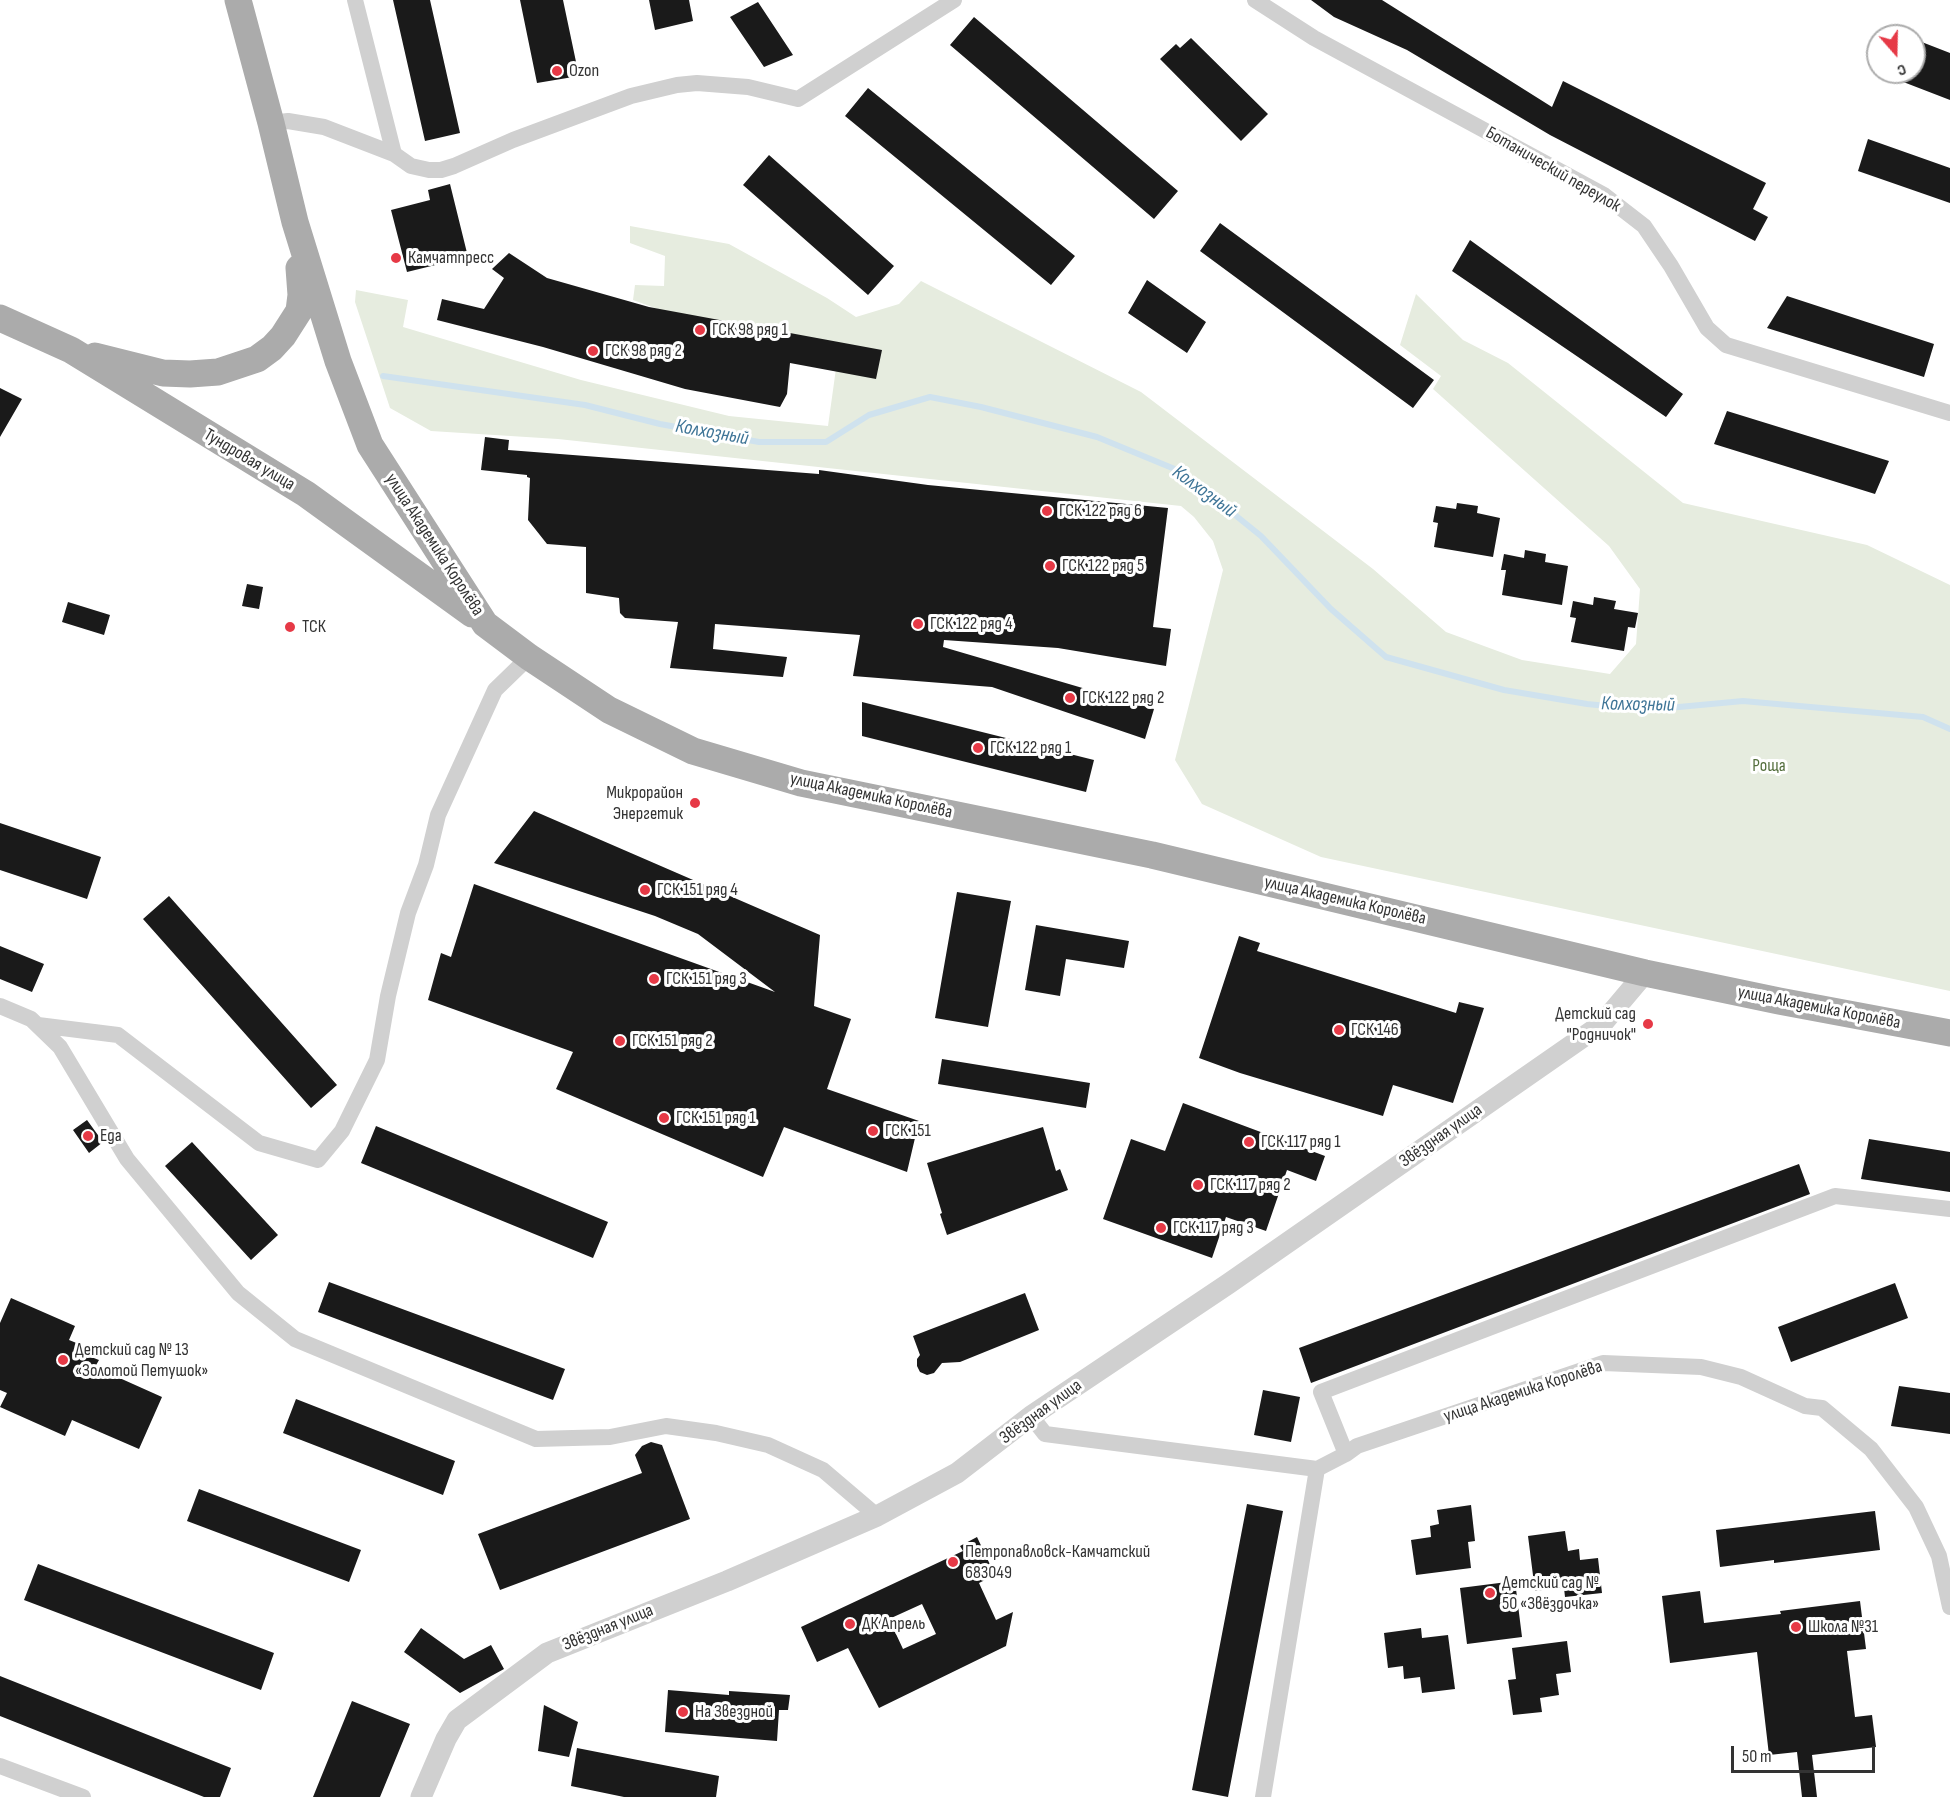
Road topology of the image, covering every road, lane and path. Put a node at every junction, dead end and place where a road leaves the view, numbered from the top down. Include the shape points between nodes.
1 (355, 0) edge
2 (954, 0) edge
3 (1255, 0) edge
4 (237, 4) edge
5 (271, 123) junction
6 (394, 154) junction
7 (295, 222) junction
8 (0, 318) edge
9 (71, 350) junction
10 (1950, 413) edge
11 (485, 624) junction
12 (529, 657) junction
13 (1646, 973) junction
14 (0, 1006) edge
15 (38, 1025) junction
16 (1950, 1033) edge
17 (1950, 1209) edge
18 (1031, 1416) junction
19 (1346, 1454) junction
20 (1317, 1469) junction
21 (877, 1516) junction
22 (1950, 1607) edge
23 (0, 1766) edge
24 (83, 1797) edge
25 (421, 1797) edge
26 (1263, 1797) edge

1 - 6 street
2 - 6 street via 798,99 748,87 677,85 631,96 441,170 419,169
3 - 10 street, Ботанический переулок via 1314,38 1604,195 1644,226 1707,328 1726,345
4 - 5 main road, улица Академика Королёва
5 - 6 street via 288,121 324,127
5 - 7 main road, улица Академика Королёва
7 - 9 main road via 302,295 299,311 283,336 257,359 218,372 163,373
7 - 11 main road, улица Академика Королёва via 338,361 370,445
8 - 9 main road, Тундровая улица
9 - 11 main road, Тундровая улица via 306,494
11 - 12 main road, улица Академика Королёва
12 - 13 main road, улица Академика Королёва via 609,710 693,751 801,783 1152,855
12 - 15 street via 495,690 438,815 426,865 408,913 377,1060 342,1131 318,1160 259,1143 118,1035
13 - 16 main road, улица Академика Королёва
13 - 18 street, Звёздная улица via 1602,1024
14 - 15 street via 31,1018
15 - 21 street via 60,1047 127,1159 238,1293 295,1339 536,1439 610,1437 666,1426 716,1432 768,1446 823,1470
17 - 19 street via 1835,1197 1321,1392
18 - 20 street via 1045,1434
18 - 21 street, Звёздная улица via 957,1473
19 - 20 street, улица Академика Королёва
19 - 22 street, улица Академика Королёва via 1357,1446 1603,1364 1701,1367 1731,1374 1805,1406 1822,1408 1870,1449 1916,1507 1939,1556
20 - 26 street
21 - 25 street, Звёздная улица via 547,1653 457,1720
23 - 24 street

